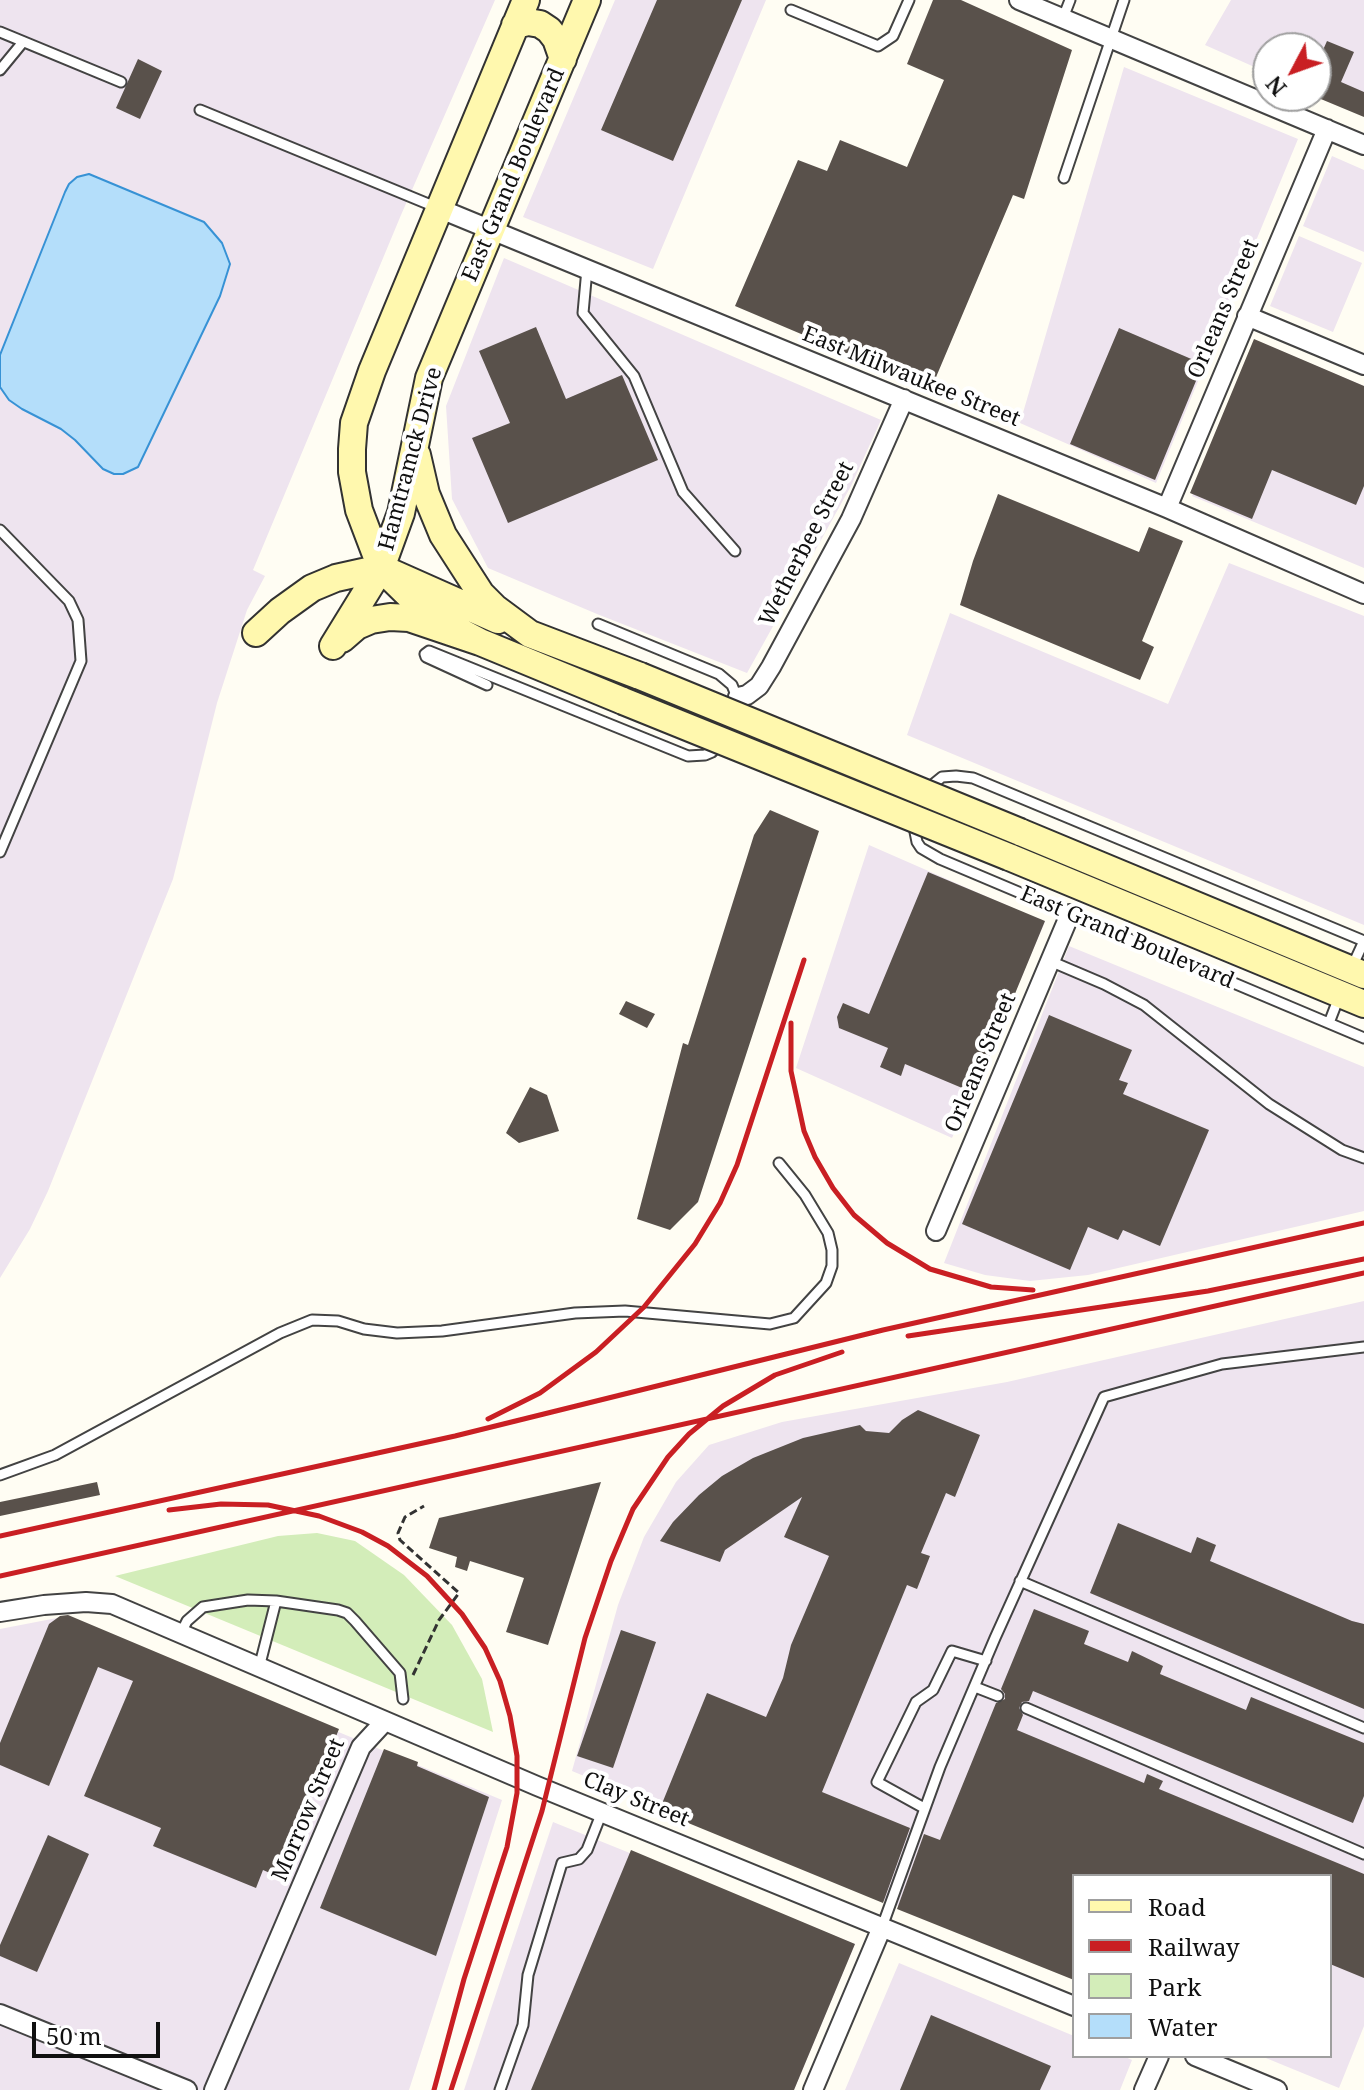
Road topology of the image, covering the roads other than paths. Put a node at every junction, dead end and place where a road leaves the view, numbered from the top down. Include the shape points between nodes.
1 (526, 0) edge
2 (587, 0) edge
3 (909, 0) edge
4 (1019, 0) edge
5 (1070, 0) edge
6 (1124, 0) edge
7 (791, 10) dead end
8 (1063, 18) junction
9 (515, 25) junction
10 (0, 32) edge
11 (1111, 39) junction
12 (23, 42) junction
13 (563, 59) junction
14 (0, 70) edge
15 (121, 82) dead end
16 (200, 110) dead end
17 (1327, 129) junction
18 (1364, 145) edge
19 (1064, 178) dead end
20 (438, 208) junction
21 (491, 230) junction
22 (587, 269) junction
23 (1247, 316) junction
24 (442, 351) joint
25 (1364, 365) edge
26 (904, 399) junction
27 (416, 447) junction
28 (1167, 508) junction
29 (0, 530) edge
30 (735, 551) dead end
31 (381, 568) junction
32 (1364, 594) edge
33 (598, 624) dead end
34 (256, 633) dead end
35 (530, 634) junction
36 (480, 642) junction
37 (487, 685) dead end
38 (738, 697) junction
39 (0, 852) edge
40 (1070, 914) junction
41 (1364, 941) edge
42 (1050, 961) junction
43 (1358, 972) edge
44 (1352, 999) edge
45 (1329, 1023) junction
46 (1364, 1038) edge
47 (1364, 1158) edge
48 (779, 1163) dead end
49 (936, 1231) dead end
50 (1364, 1347) edge
51 (0, 1475) edge
52 (1020, 1581) junction
53 (276, 1601) junction
54 (0, 1612) edge
55 (181, 1633) junction
56 (986, 1661) junction
57 (259, 1668) junction
58 (975, 1687) junction
59 (998, 1696) dead end
60 (403, 1699) road end
61 (1026, 1708) dead end
62 (385, 1721) junction
63 (1364, 1728) edge
64 (924, 1808) junction
65 (602, 1812) junction
66 (1364, 1854) edge
67 (882, 1927) junction
68 (1072, 2005) edge
69 (0, 2014) edge
70 (1158, 2058) edge
71 (1200, 2058) edge
72 (187, 2090) edge
73 (214, 2090) edge
74 (500, 2090) edge
75 (813, 2090) edge
76 (1144, 2090) edge
77 (1277, 2090) edge

1 - 9 main road
2 - 13 main road, East Grand Boulevard
3 - 7 lane via 893,36 878,46
4 - 8 street
5 - 8 lane
6 - 11 lane
8 - 11 street
9 - 13 main road via 528,22 549,30
9 - 20 main road
10 - 12 lane
11 - 17 street
11 - 19 lane
12 - 14 lane
12 - 15 lane
13 - 21 main road, East Grand Boulevard
16 - 20 lane
17 - 18 street
17 - 23 street, Orleans Street
20 - 21 street, East Milwaukee Street
20 - 31 main road via 354,423 352,472 359,510
21 - 22 street, East Milwaukee Street
21 - 24 main road, East Grand Boulevard
22 - 26 street, East Milwaukee Street
22 - 30 lane via 583,313 634,376 683,492
23 - 25 street
23 - 28 street, Orleans Street
24 - 27 main road, Hamtramck Drive via 429,378
26 - 28 street, East Milwaukee Street
26 - 38 street, Wetherbee Street via 851,519 771,667 759,686
27 - 31 main road, Hamtramck Drive
27 - 35 main road via 426,494 443,535 481,594
28 - 32 street, East Milwaukee Street
29 - 39 lane via 69,601 78,620 81,661
31 - 34 main road via 312,588
31 - 35 main road
31 - 36 main road, Hamtramck Drive via 423,609
31 - 36 main road, Hamtramck Drive via 333,646 357,626 390,617 409,618
33 - 38 lane via 719,674
35 - 43 main road, bridge
36 - 44 main road, East Grand Boulevard, bridge
37 - 38 lane via 425,654 429,651 688,756 705,755 720,745 736,718
40 - 41 lane, East Grand Boulevard via 921,848 913,822 931,784 949,776 973,778
40 - 42 street, Orleans Street
40 - 45 lane, East Grand Boulevard
41 - 43 lane
42 - 47 lane via 1144,1005 1269,1104
42 - 49 street, Orleans Street
43 - 44 main road
44 - 45 lane
45 - 46 lane, East Grand Boulevard
48 - 51 lane via 805,1195 832,1250 826,1283 794,1318 770,1324 625,1311 397,1333 312,1320 55,1455
50 - 52 lane via 1222,1364 1104,1397
52 - 56 lane
52 - 63 lane
53 - 55 lane via 203,1607
53 - 57 lane
53 - 60 lane via 347,1613 400,1673
54 - 55 street, Clay Street via 97,1601
55 - 57 street, Clay Street
56 - 58 lane
56 - 64 lane via 952,1651 933,1690 916,1702 877,1782
57 - 62 street, Clay Street
58 - 59 lane
58 - 64 lane
61 - 66 lane
62 - 65 street, Clay Street
62 - 73 street, Morrow Street via 361,1747
64 - 67 lane
65 - 67 street, Clay Street
65 - 74 lane via 587,1850 579,1859 562,1863 528,1975 523,2025
67 - 68 street, Clay Street
67 - 75 street
69 - 72 street
70 - 76 street
71 - 77 street

